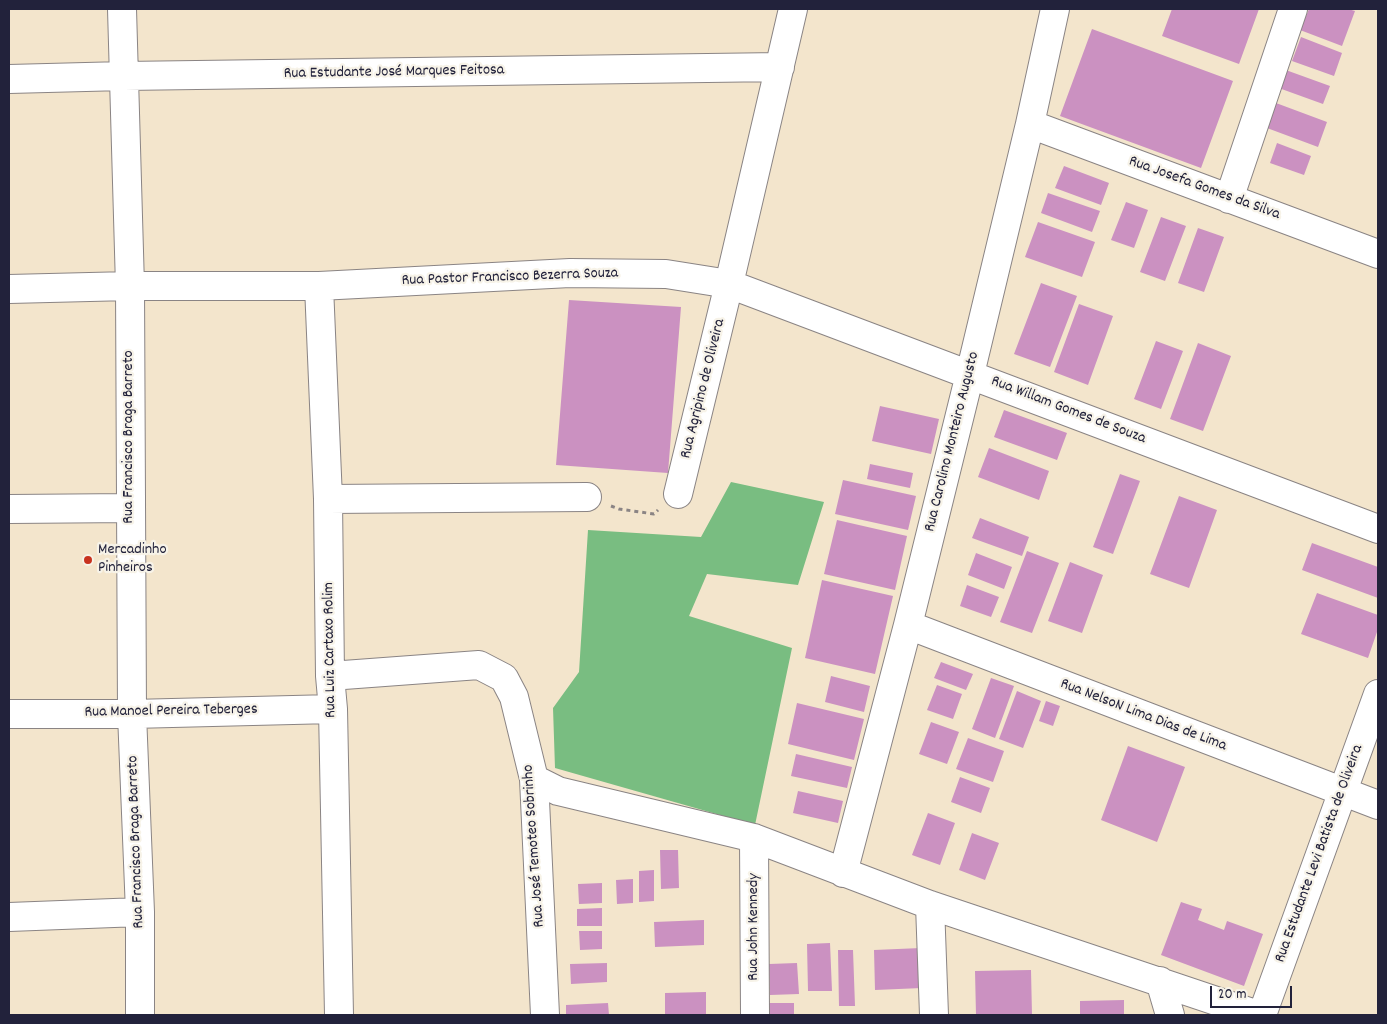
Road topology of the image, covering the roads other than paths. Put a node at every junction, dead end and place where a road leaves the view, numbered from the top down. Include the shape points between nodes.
1 (122, 9) edge
2 (793, 9) edge
3 (1055, 9) edge
4 (1293, 9) edge
5 (780, 68) junction
6 (124, 76) junction
7 (9, 80) edge
8 (1030, 124) junction
9 (1229, 199) junction
10 (1378, 254) edge
11 (729, 284) junction
12 (130, 286) junction
13 (319, 286) junction
14 (9, 289) edge
15 (970, 374) junction
16 (678, 494) road end
17 (587, 497) road end
18 (328, 499) junction
19 (131, 508) junction
20 (9, 509) edge
21 (1378, 529) edge
22 (908, 625) junction
23 (330, 676) junction
24 (1378, 694) edge
25 (333, 709) junction
26 (9, 714) edge
27 (132, 714) junction
28 (534, 779) junction
29 (1342, 792) junction
30 (1378, 805) edge
31 (754, 838) junction
32 (843, 873) junction
33 (930, 905) junction
34 (140, 912) junction
35 (9, 917) edge
36 (1160, 981) junction
37 (140, 1015) edge
38 (339, 1015) edge
39 (545, 1015) edge
40 (755, 1015) edge
41 (934, 1015) edge
42 (1170, 1015) edge
43 (1258, 1015) edge
44 (1262, 1015) edge

1 - 6 street, Rua Francisco Braga Barreto
2 - 5 street
3 - 8 street, Rua Carolino Monteiro Augusto
4 - 9 street
5 - 6 street, Rua Estudante José Marques Feitosa
5 - 11 street
6 - 7 street, Rua Estudante José Marques Feitosa
6 - 12 street, Rua Francisco Braga Barreto
8 - 9 street, Rua Josefa Gomes da Silva
8 - 15 street, Rua Carolino Monteiro Augusto
9 - 10 street, Rua Josefa Gomes da Silva
11 - 13 street, Rua Pastor Francisco Bezerra Souza via 666,274 570,273
11 - 15 street, Rua Willam Gomes de Souza
11 - 16 street, Rua Agripino de Oliveira
12 - 13 street, Rua Pastor Francisco Bezerra Souza
12 - 14 street, Rua Pastor Francisco Bezerra Souza
12 - 19 street, Rua Francisco Braga Barreto
13 - 18 street, Rua Luiz Cartaxo Rolim
15 - 21 street, Rua Willam Gomes de Souza
15 - 22 street, Rua Carolino Monteiro Augusto
17 - 18 street
18 - 23 street, Rua Luiz Cartaxo Rolim
19 - 20 street
19 - 27 street, Rua Francisco Braga Barreto
22 - 29 street, Rua NelsoN Lima Dias de Lima
22 - 32 street, Rua Carolino Monteiro Augusto
23 - 25 street, Rua Luiz Cartaxo Rolim
23 - 28 street, Rua José Temoteo Sobrinho via 479,665 504,678 514,697
24 - 29 street, Rua Estudante Levi Batista de Oliveira
25 - 27 street, Rua Manoel Pereira Teberges
25 - 38 street, Rua Luiz Cartaxo Rolim
26 - 27 street, Rua Manoel Pereira Teberges
27 - 34 street, Rua Francisco Braga Barreto
28 - 31 street via 558,791
28 - 39 street, Rua José Temoteo Sobrinho
29 - 30 street, Rua NelsoN Lima Dias de Lima
29 - 44 street, Rua Estudante Levi Batista de Oliveira
31 - 32 street
31 - 40 street, Rua John Kennedy
32 - 33 street
33 - 36 street
33 - 41 street
34 - 35 street
34 - 37 street, Rua Francisco Braga Barreto
36 - 42 street
36 - 43 street

